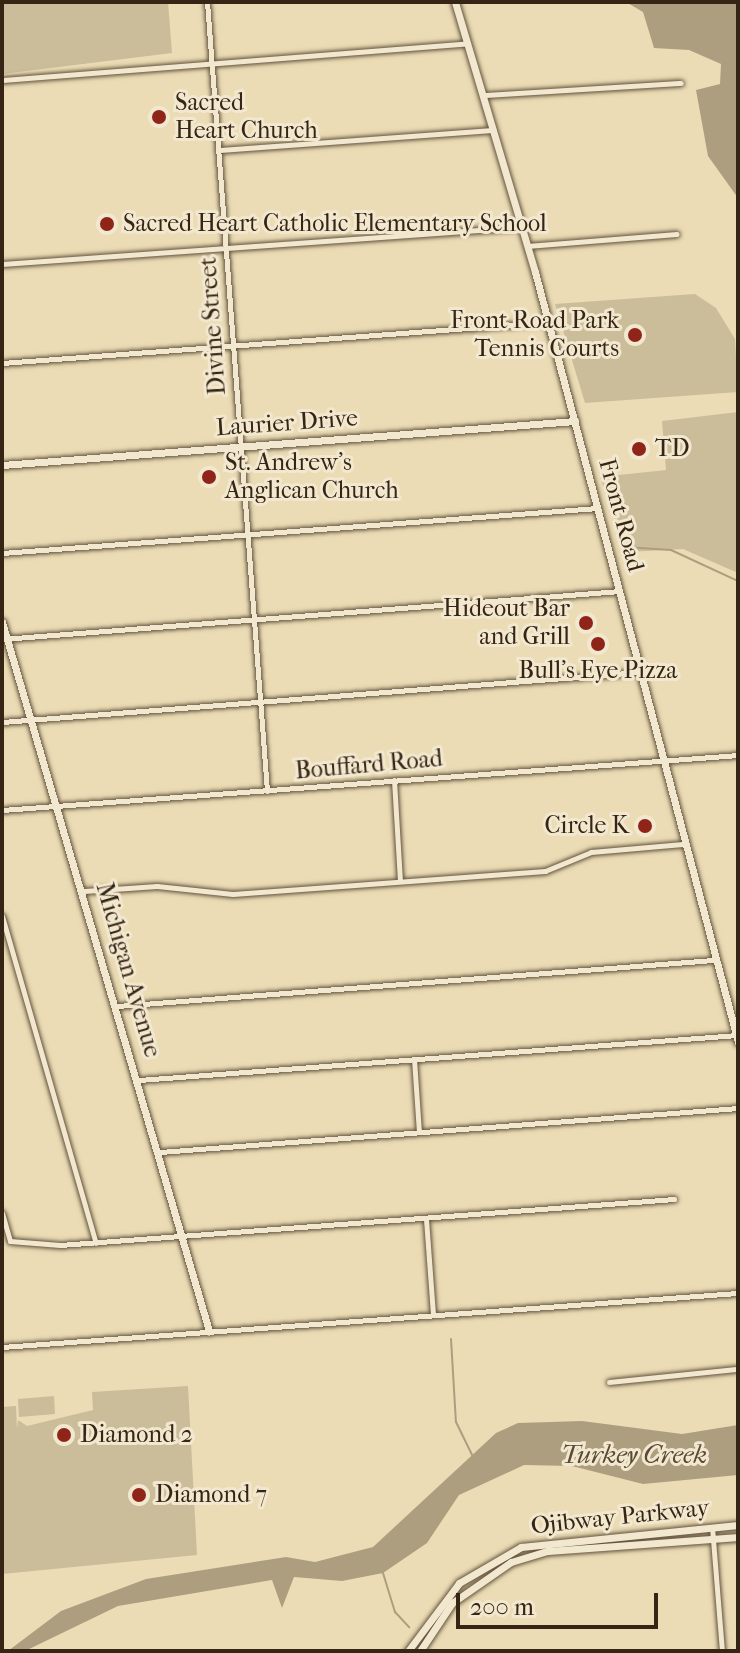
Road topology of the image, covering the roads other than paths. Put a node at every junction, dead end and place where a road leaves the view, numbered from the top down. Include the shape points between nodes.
1 (207, 2) edge
2 (455, 2) edge
3 (468, 43) junction
4 (211, 64) junction
5 (2, 80) edge
6 (681, 83) dead end
7 (484, 95) junction
8 (493, 130) junction
9 (219, 150) junction
10 (523, 227) junction
11 (677, 234) dead end
12 (527, 246) junction
13 (225, 250) junction
14 (2, 264) edge
15 (549, 322) junction
16 (232, 345) junction
17 (2, 363) edge
18 (575, 421) junction
19 (240, 447) junction
20 (2, 465) edge
21 (599, 508) junction
22 (246, 534) junction
23 (2, 553) edge
24 (621, 591) junction
25 (253, 619) junction
26 (2, 622) edge
27 (5, 638) edge
28 (640, 672) junction
29 (260, 703) junction
30 (35, 720) junction
31 (2, 722) edge
32 (738, 755) edge
33 (663, 761) junction
34 (394, 780) junction
35 (267, 791) junction
36 (58, 806) junction
37 (2, 810) edge
38 (683, 844) junction
39 (400, 881) junction
40 (84, 891) junction
41 (2, 916) edge
42 (714, 960) junction
43 (117, 1006) junction
44 (737, 1037) edge
45 (414, 1059) junction
46 (139, 1080) junction
47 (738, 1108) edge
48 (419, 1132) junction
49 (160, 1152) junction
50 (674, 1199) dead end
51 (2, 1213) edge
52 (426, 1219) junction
53 (183, 1237) junction
54 (96, 1243) junction
55 (738, 1293) edge
56 (433, 1315) junction
57 (209, 1331) junction
58 (2, 1347) edge
59 (738, 1369) edge
60 (609, 1382) dead end
61 (738, 1525) edge
62 (712, 1527) junction
63 (738, 1537) edge
64 (713, 1538) junction
65 (408, 1651) edge
66 (420, 1651) edge
67 (722, 1651) edge

1 - 4 street, Divine Street
2 - 3 main road, Front Road
3 - 4 street
3 - 7 main road, Front Road
4 - 5 street
4 - 9 street, Divine Street
6 - 7 street
7 - 8 main road, Front Road
8 - 9 street
8 - 10 main road, Front Road
9 - 13 street, Divine Street
10 - 12 main road, Front Road
10 - 13 street
11 - 12 street
12 - 15 main road, Front Road
13 - 14 street
13 - 16 street, Divine Street
15 - 16 street
15 - 18 main road, Front Road
16 - 17 street
16 - 19 street, Divine Street
18 - 19 main road, Laurier Drive
18 - 21 main road, Front Road
19 - 20 main road, Laurier Drive
19 - 22 street, Divine Street
21 - 22 street
21 - 24 main road, Front Road
22 - 23 street
22 - 25 street, Divine Street
24 - 25 street
24 - 28 main road, Front Road
25 - 27 street
25 - 29 street, Divine Street
26 - 27 main road, Michigan Avenue
27 - 30 main road, Michigan Avenue
28 - 29 street
28 - 33 main road, Front Road
29 - 30 street
29 - 35 street, Divine Street
30 - 31 street
30 - 36 main road, Michigan Avenue
32 - 33 street, Bouffard Road
33 - 34 street, Bouffard Road
33 - 38 main road, Front Road
34 - 35 street, Bouffard Road
34 - 39 street
35 - 36 street, Bouffard Road
36 - 37 street, Bouffard Road
36 - 40 main road, Michigan Avenue
38 - 39 street via 591,852 545,871
38 - 42 main road, Front Road
39 - 40 street via 233,894 157,886
40 - 43 main road, Michigan Avenue
41 - 54 street
42 - 43 street
42 - 44 main road, Front Road
43 - 46 main road, Michigan Avenue
44 - 45 street
45 - 46 street
45 - 48 street
46 - 49 main road, Michigan Avenue
47 - 48 street
48 - 49 street
49 - 53 main road, Michigan Avenue
50 - 52 street
51 - 54 street via 10,1241
52 - 53 street
52 - 56 street
53 - 54 street
53 - 57 main road, Michigan Avenue
55 - 56 street
56 - 57 street
57 - 58 street
59 - 60 street
61 - 62 main road, Ojibway Parkway
62 - 64 street
62 - 65 main road, Ojibway Parkway via 521,1547 459,1583
63 - 64 main road, Ojibway Parkway
64 - 66 main road, Ojibway Parkway via 548,1551 511,1562 452,1603
64 - 67 street

